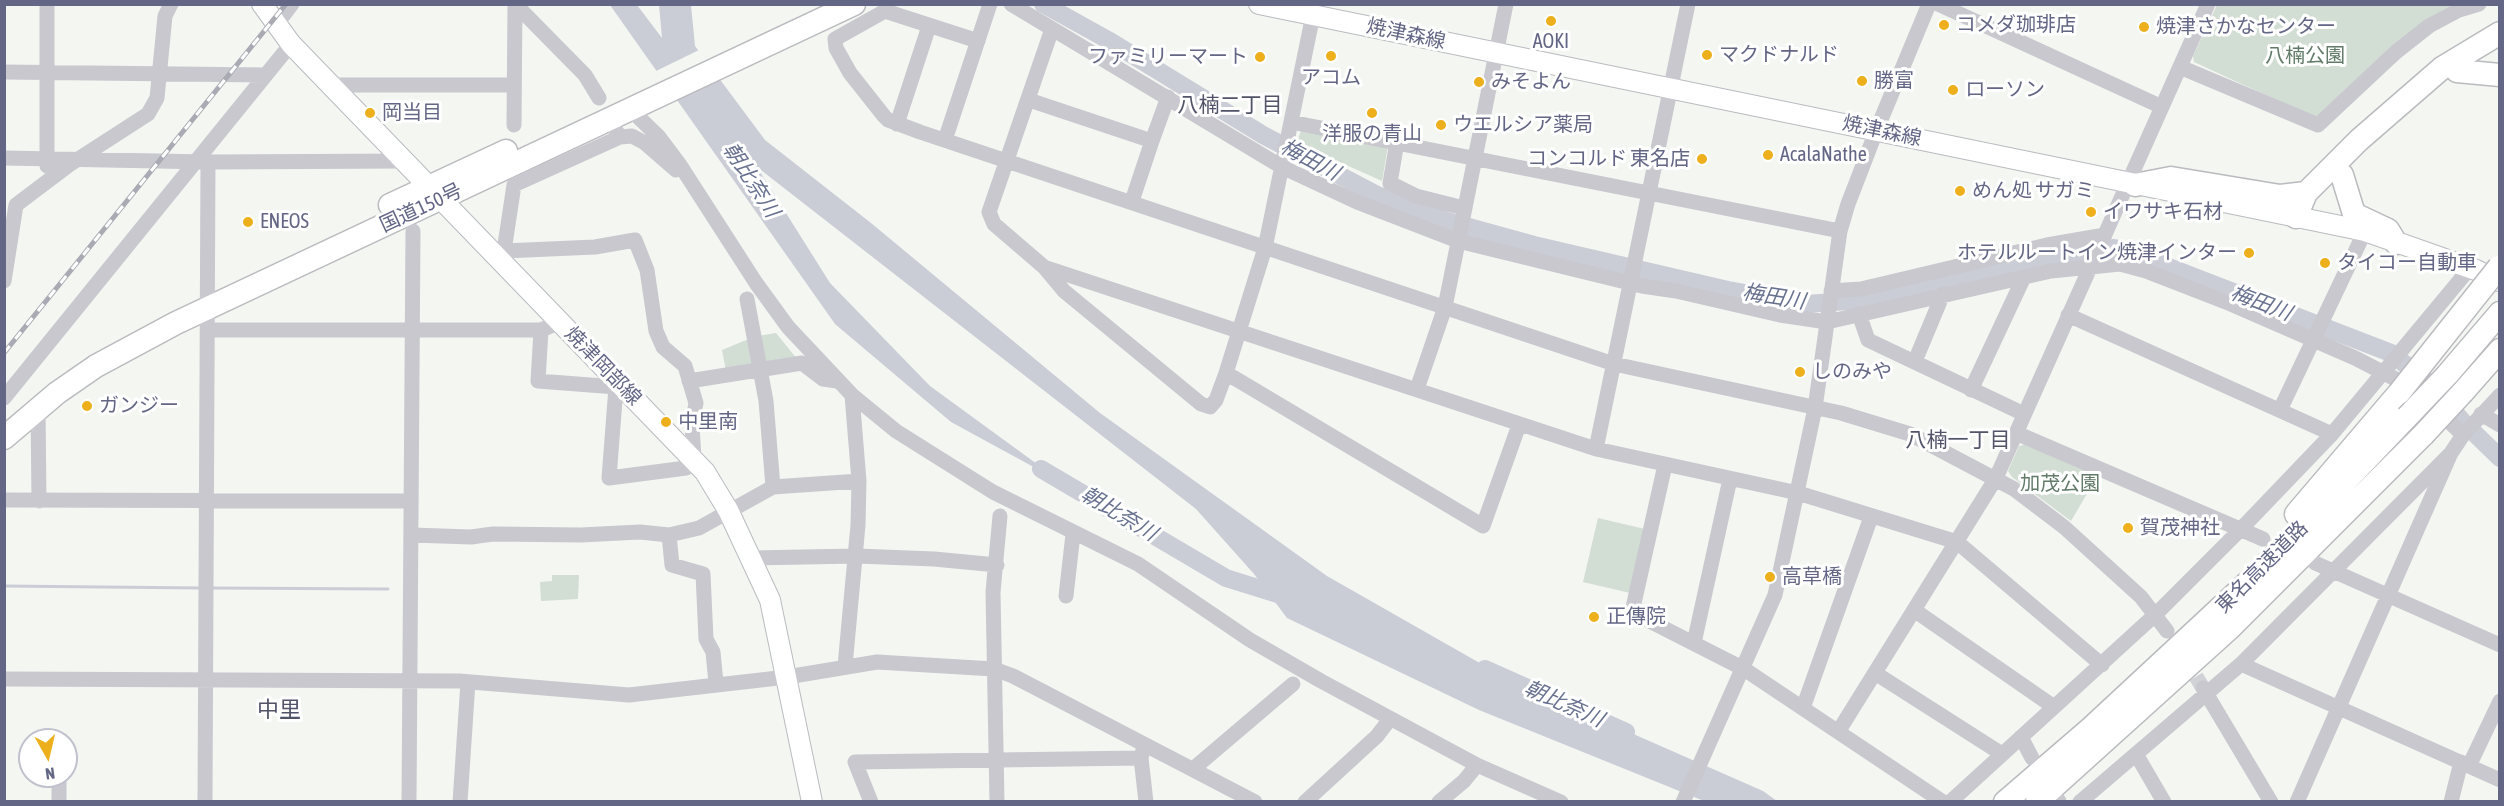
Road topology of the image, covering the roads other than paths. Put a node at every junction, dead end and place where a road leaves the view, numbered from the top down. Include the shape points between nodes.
1 (47, 4) edge
2 (171, 4) edge
3 (262, 4) edge
4 (292, 4) edge
5 (821, 4) edge
6 (854, 4) edge
7 (990, 4) edge
8 (1011, 4) edge
9 (1259, 4) edge
10 (1506, 4) edge
11 (1688, 4) edge
12 (1929, 4) edge
13 (1938, 4) edge
14 (2208, 4) edge
15 (2478, 4) edge
16 (515, 5) edge
17 (1313, 15) junction
18 (276, 25) junction
19 (790, 26) junction
20 (929, 26) junction
21 (1053, 29) junction
22 (2499, 33) edge
23 (978, 41) junction
24 (291, 44) junction
25 (2499, 44) edge
26 (1496, 53) junction
27 (2499, 53) edge
28 (2459, 62) junction
29 (2180, 67) junction
30 (4, 72) edge
31 (47, 73) junction
32 (160, 74) junction
33 (266, 75) junction
34 (2499, 75) edge
35 (331, 85) junction
36 (513, 85) junction
37 (1671, 88) junction
38 (1168, 97) junction
39 (599, 98) dead end
40 (637, 100) junction
41 (1029, 100) junction
42 (2162, 107) junction
43 (897, 123) junction
44 (514, 125) dead end
45 (1290, 125) junction
46 (1877, 129) junction
47 (945, 140) junction
48 (1152, 141) junction
49 (1397, 142) junction
50 (84, 157) junction
51 (1475, 157) junction
52 (4, 158) edge
53 (47, 158) junction
54 (405, 161) junction
55 (1008, 161) junction
56 (203, 162) junction
57 (1283, 164) junction
58 (2342, 175) junction
59 (691, 180) junction
60 (47, 181) junction
61 (2131, 184) junction
62 (435, 193) junction
63 (2306, 193) junction
64 (1650, 194) junction
65 (1132, 201) junction
66 (1464, 210) junction
67 (2296, 217) junction
68 (413, 231) dead end
69 (1840, 231) junction
70 (2365, 231) junction
71 (2104, 236) junction
72 (1459, 238) junction
73 (2396, 243) junction
74 (1265, 248) junction
75 (501, 254) junction
76 (2091, 265) junction
77 (1044, 267) junction
78 (2470, 268) junction
79 (2499, 274) edge
80 (2024, 277) junction
81 (4, 281) edge
82 (1632, 281) junction
83 (1831, 292) junction
84 (1943, 294) junction
85 (747, 299) dead end
86 (208, 300) junction
87 (1444, 307) junction
88 (2499, 313) edge
89 (1859, 314) junction
90 (2068, 315) junction
91 (560, 322) junction
92 (1827, 323) junction
93 (208, 330) junction
94 (413, 330) junction
95 (541, 330) junction
96 (1238, 331) junction
97 (2314, 338) junction
98 (2499, 350) edge
99 (1915, 361) junction
100 (1614, 364) junction
101 (761, 369) junction
102 (2385, 371) junction
103 (1226, 373) junction
104 (690, 381) junction
105 (837, 381) junction
106 (618, 385) junction
107 (1417, 389) junction
108 (1971, 390) junction
109 (852, 395) junction
110 (2499, 395) edge
111 (4, 398) edge
112 (38, 408) junction
113 (1815, 408) junction
114 (2280, 410) junction
115 (2024, 414) junction
116 (4, 418) edge
117 (2478, 418) junction
118 (1519, 425) junction
119 (2499, 425) edge
120 (2016, 433) junction
121 (2332, 434) junction
122 (2463, 435) junction
123 (4, 438) edge
124 (1596, 449) junction
125 (2451, 453) junction
126 (694, 459) junction
127 (1665, 465) junction
128 (1996, 478) junction
129 (1730, 479) junction
130 (859, 481) junction
131 (773, 487) junction
132 (1798, 493) junction
133 (4, 500) edge
134 (208, 500) junction
135 (39, 501) junction
136 (410, 501) junction
137 (728, 510) junction
138 (1000, 516) dead end
139 (1871, 518) junction
140 (2241, 529) junction
141 (1073, 534) junction
142 (411, 535) junction
143 (669, 535) junction
144 (2262, 539) dead end
145 (1957, 542) junction
146 (857, 556) junction
147 (751, 558) junction
148 (2315, 563) dead end
149 (997, 565) junction
150 (2332, 571) junction
151 (1066, 596) dead end
152 (2387, 597) junction
153 (1914, 610) junction
154 (2156, 614) junction
155 (2205, 624) junction
156 (2168, 631) dead end
157 (1694, 643) junction
158 (2499, 645) edge
159 (2241, 664) junction
160 (2102, 665) junction
161 (845, 666) junction
162 (994, 669) junction
163 (1744, 669) junction
164 (1875, 673) junction
165 (787, 677) junction
166 (4, 679) edge
167 (207, 680) junction
168 (410, 680) junction
169 (468, 682) junction
170 (716, 683) junction
171 (1293, 684) dead end
172 (2205, 690) junction
173 (2499, 702) edge
174 (2054, 707) junction
175 (2340, 707) junction
176 (1803, 708) junction
177 (1390, 719) junction
178 (1838, 732) junction
179 (2021, 737) junction
180 (1143, 752) junction
181 (2002, 754) junction
182 (2136, 754) junction
183 (2032, 758) dead end
184 (996, 760) junction
185 (2465, 764) junction
186 (1477, 765) junction
187 (1193, 769) junction
188 (2499, 780) edge
189 (205, 801) edge
190 (410, 801) edge
191 (460, 801) edge
192 (812, 801) edge
193 (871, 801) edge
194 (996, 801) edge
195 (1146, 801) edge
196 (1255, 801) edge
197 (1305, 801) edge
198 (1439, 801) edge
199 (1561, 801) edge
200 (1683, 801) edge
201 (1943, 801) edge
202 (1950, 801) edge
203 (2005, 801) edge
204 (2037, 801) edge
205 (2080, 801) edge
206 (2164, 801) edge
207 (2271, 801) edge
208 (2297, 801) edge
209 (2451, 801) edge

1 - 31 street
2 - 32 street via 165,16
3 - 18 main road, 焼津岡部線
4 - 18 street
5 - 19 highway, 国道150号
6 - 19 highway, 国道150号
7 - 23 street
8 - 21 street
9 - 17 main road, 焼津森線
10 - 26 street
11 - 37 street
12 - 46 street
13 - 42 street
14 - 29 street
15 - 29 street via 2430,26 2396,52 2318,125
16 - 36 street
16 - 39 street via 585,75
17 - 26 main road, 焼津森線
17 - 45 street
18 - 24 main road, 焼津岡部線
19 - 40 highway, 国道150号
20 - 23 street
20 - 43 street
20 - 43 street via 885,11 835,39 850,73 884,116
21 - 38 street
21 - 41 street
22 - 28 highway
23 - 47 street
24 - 33 street
24 - 35 main road, 焼津岡部線
25 - 28 highway
26 - 37 main road, 焼津森線
26 - 51 street
27 - 28 highway
28 - 34 highway
28 - 58 highway
28 - 63 highway via 2395,107
29 - 42 street
30 - 31 street
31 - 32 street
31 - 53 street
32 - 33 street
32 - 50 street via 157,98 148,114
33 - 56 street
35 - 36 street
35 - 54 main road, 焼津岡部線
36 - 44 street
37 - 46 main road, 焼津森線
37 - 64 street
38 - 48 street
38 - 57 street
40 - 59 street
40 - 62 highway, 国道150号
41 - 48 street
41 - 55 street
42 - 61 street
43 - 47 street
45 - 49 street
45 - 57 street
46 - 61 main road, 焼津森線
46 - 69 street
47 - 55 street
48 - 65 street
49 - 51 street
49 - 66 street via 1390,183 1416,196
50 - 53 street
50 - 56 street
50 - 60 street
51 - 64 street
51 - 66 street
52 - 53 street
53 - 60 street
54 - 56 street
54 - 62 main road, 焼津岡部線
55 - 65 street
55 - 77 street via 990,212 994,224
56 - 86 street
56 - 111 street
57 - 72 street via 1357,202
57 - 74 street
58 - 67 highway via 2313,210
58 - 73 highway via 2354,214 2388,230
59 - 75 street via 638,138 617,132 514,185
59 - 105 street via 776,311
60 - 81 street via 16,205
61 - 63 highway via 2171,178 2280,196
61 - 67 main road, 焼津森線
61 - 71 street
62 - 75 main road, 焼津岡部線
62 - 86 highway, 国道150号
63 - 67 highway
64 - 69 street
64 - 82 street
65 - 74 street
66 - 72 street
67 - 70 main road, 焼津森線
68 - 94 street
69 - 83 street
70 - 73 main road, 焼津森線
70 - 97 street
71 - 76 street
71 - 83 street via 2047,245 1861,289
72 - 82 street
72 - 87 street
73 - 78 main road, 焼津森線
74 - 87 street
74 - 96 street
75 - 91 main road, 焼津岡部線
75 - 104 street via 635,240 647,270 656,331 663,347 685,366
76 - 80 street
76 - 90 street
76 - 97 street via 2120,264 2146,271
77 - 96 street
77 - 103 street via 1064,291 1201,404 1210,407 1216,400
78 - 79 main road, 焼津森線
78 - 102 street
79 - 155 highway, bridge
80 - 84 street
80 - 108 street
82 - 92 street
82 - 100 street
83 - 92 street
84 - 89 street
84 - 99 street
85 - 101 street
86 - 93 street
86 - 112 highway, 国道150号 via 96,366
86 - 116 highway, 国道150号 via 112,341
87 - 100 street
87 - 107 street
88 - 155 highway, 東名高速道路, bridge via 2447,375
89 - 92 street
89 - 99 street via 1868,340
90 - 114 street
90 - 115 street
91 - 95 street
91 - 106 main road, 焼津岡部線
92 - 113 street
93 - 94 street
93 - 134 street
94 - 95 street
94 - 136 street
95 - 106 street via 538,381
96 - 103 street
96 - 107 street
97 - 102 street
97 - 114 street
98 - 204 highway, 東名高速道路, bridge via 2423,435 2231,627
99 - 108 street
100 - 113 street
100 - 124 street
101 - 104 street
101 - 105 street via 802,363 824,380
101 - 131 street
102 - 121 street
102 - 122 street via 2411,387
103 - 118 street via 1483,526
104 - 126 street via 696,404 692,425
105 - 109 street
106 - 126 main road, 焼津岡部線
106 - 126 street via 609,478 686,468
107 - 118 street
108 - 115 street
109 - 130 street
109 - 141 street via 916,446
110 - 117 street
112 - 123 highway, 国道150号
112 - 135 street
113 - 128 street via 1910,434
113 - 132 street
114 - 121 street
115 - 120 street
117 - 119 street
117 - 122 street
118 - 124 street
120 - 128 street
120 - 140 street
121 - 140 street
122 - 125 street
124 - 127 street
125 - 150 street
125 - 152 street
126 - 137 main road, 焼津岡部線
127 - 129 street
127 - 157 street via 1632,612
128 - 145 street
128 - 154 street via 2064,527
129 - 132 street
129 - 157 street
130 - 131 street
130 - 146 street
131 - 137 street
132 - 139 street
132 - 163 street via 1775,595
133 - 135 street
134 - 135 street
134 - 136 street
134 - 167 street
136 - 142 street
137 - 143 street via 699,528
137 - 147 main road, 焼津岡部線
138 - 149 street
139 - 145 street
139 - 176 street
140 - 144 street
140 - 154 street
141 - 151 street
141 - 177 street via 1138,564 1250,640
142 - 143 street
142 - 168 street
143 - 170 street via 672,565 703,574 706,639 713,652
145 - 153 street
145 - 160 street
146 - 147 street
146 - 149 street
146 - 161 street
147 - 165 main road, 焼津岡部線 via 770,600
148 - 150 street
149 - 162 street via 993,592
150 - 152 street
150 - 159 street
152 - 158 street
152 - 175 street
153 - 164 street
153 - 174 street
154 - 156 street
154 - 160 street
155 - 203 highway, 東名高速道路
157 - 163 street
159 - 172 street
159 - 175 street
160 - 174 street
161 - 162 street via 877,662
161 - 165 street
162 - 180 street via 1013,676
162 - 184 street
163 - 176 street
163 - 200 street
164 - 178 street
164 - 181 street
165 - 170 street
165 - 192 main road, 焼津岡部線
166 - 167 street
167 - 168 street
167 - 189 street
168 - 169 street
168 - 190 street
169 - 170 street via 629,695
169 - 191 street
171 - 187 street
172 - 182 street
172 - 207 street
173 - 185 street
174 - 179 street
175 - 185 street
175 - 208 street
176 - 178 street
177 - 186 street
177 - 197 street via 1377,736
178 - 201 street
179 - 181 street
179 - 183 street
180 - 184 street
180 - 187 street
180 - 195 street
181 - 202 street
182 - 205 street
182 - 206 street
184 - 193 street via 855,762
184 - 194 street
185 - 188 street
185 - 209 street
186 - 198 street
186 - 199 street
187 - 196 street

